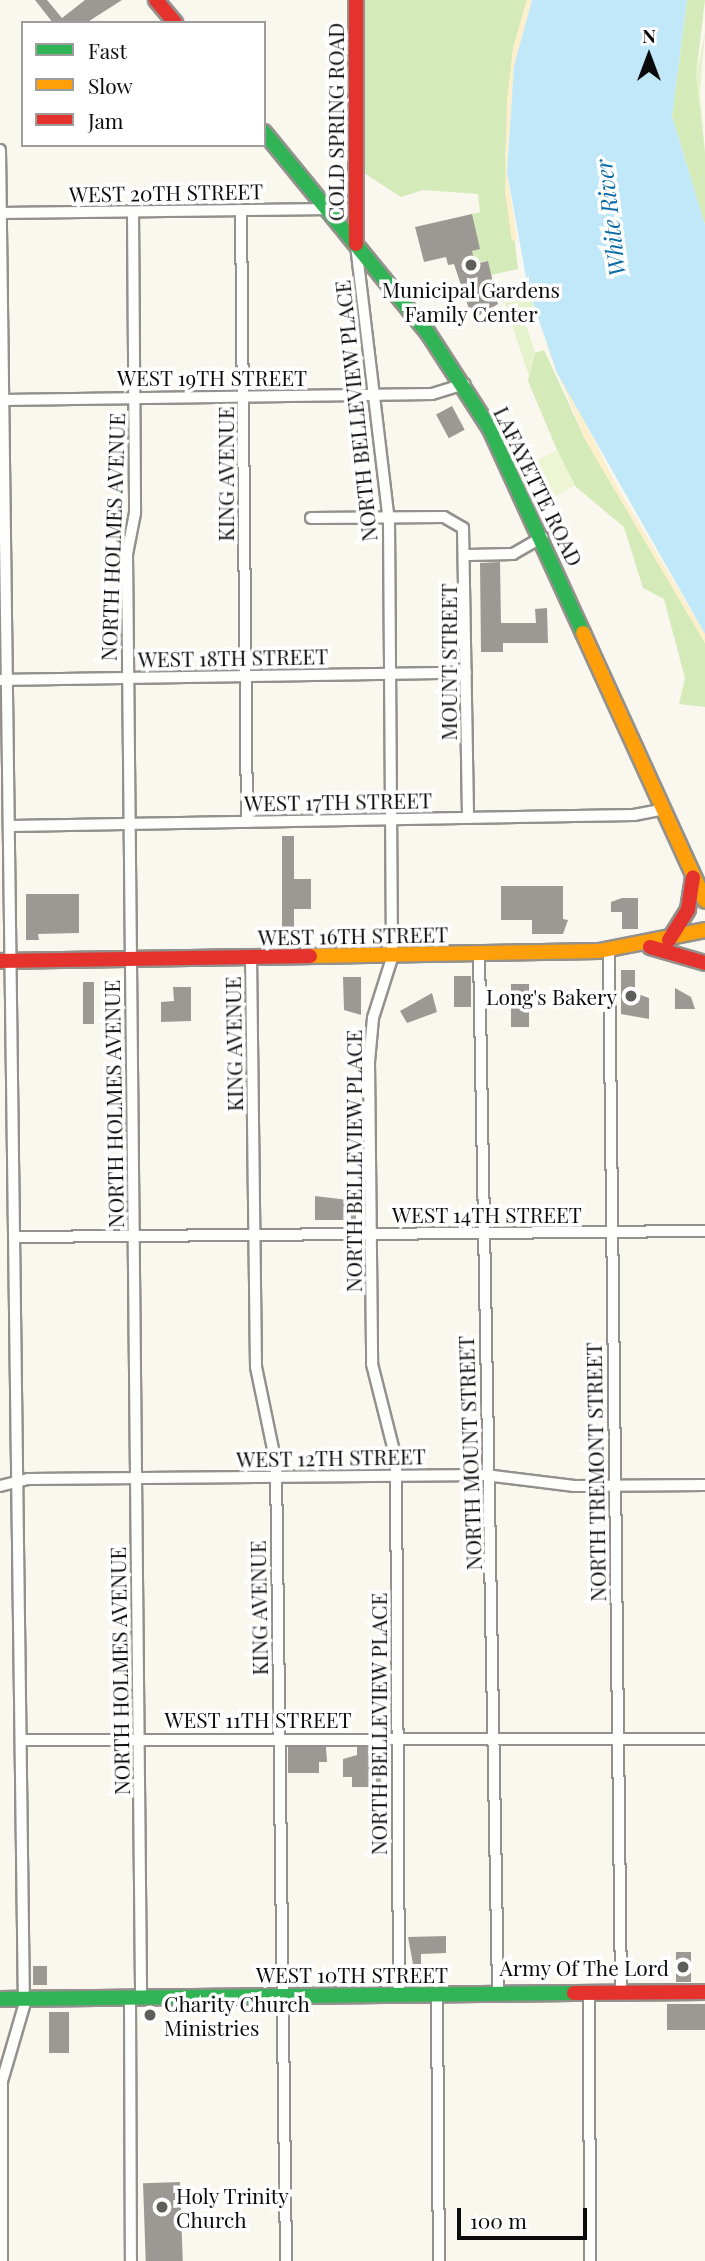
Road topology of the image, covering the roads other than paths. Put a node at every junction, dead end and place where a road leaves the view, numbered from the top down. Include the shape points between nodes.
1 (156, 0) edge
2 (356, 0) edge
3 (173, 21) edge
4 (266, 134) edge
5 (0, 150) edge
6 (1, 182) edge
7 (327, 209) junction
8 (241, 210) junction
9 (133, 212) junction
10 (5, 213) junction
11 (356, 244) junction
12 (464, 384) junction
13 (244, 396) junction
14 (374, 396) junction
15 (135, 397) junction
16 (4, 400) edge
17 (388, 517) junction
18 (311, 518) dead end
19 (542, 537) junction
20 (467, 555) junction
21 (466, 673) junction
22 (389, 674) junction
23 (246, 676) junction
24 (128, 678) junction
25 (5, 680) edge
26 (664, 809) junction
27 (468, 818) junction
28 (391, 819) junction
29 (247, 822) junction
30 (129, 823) junction
31 (12, 826) junction
32 (699, 877) edge
33 (705, 901) edge
34 (705, 930) edge
35 (669, 940) junction
36 (645, 946) junction
37 (609, 951) junction
38 (479, 953) junction
39 (392, 954) junction
40 (251, 957) junction
41 (131, 959) junction
42 (7, 960) edge
43 (705, 963) edge
44 (705, 1231) edge
45 (611, 1232) junction
46 (482, 1233) junction
47 (371, 1234) junction
48 (254, 1235) junction
49 (134, 1236) junction
50 (16, 1237) junction
51 (396, 1475) junction
52 (493, 1476) junction
53 (276, 1477) junction
54 (136, 1478) junction
55 (18, 1483) junction
56 (705, 1485) edge
57 (0, 1486) edge
58 (614, 1486) junction
59 (279, 1738) junction
60 (397, 1738) junction
61 (139, 1739) junction
62 (495, 1739) junction
63 (618, 1739) junction
64 (705, 1739) edge
65 (22, 1740) junction
66 (621, 1992) junction
67 (705, 1992) edge
68 (498, 1993) junction
69 (589, 1993) junction
70 (399, 1994) junction
71 (437, 1994) junction
72 (284, 1995) junction
73 (135, 1996) junction
74 (0, 1999) edge
75 (24, 1999) junction
76 (2, 2261) edge
77 (131, 2261) edge
78 (286, 2261) edge
79 (439, 2261) edge
80 (590, 2261) edge

1 - 3 main road
2 - 11 main road, COLD SPRING ROAD
4 - 7 main road, LAFAYETTE ROAD
5 - 6 street
6 - 10 street
7 - 8 street, WEST 20TH STREET
7 - 11 main road, LAFAYETTE ROAD
8 - 9 street, WEST 20TH STREET
8 - 13 street, KING AVENUE
9 - 10 street, WEST 20TH STREET
9 - 15 street, NORTH HOLMES AVENUE
10 - 16 street
11 - 12 main road, LAFAYETTE ROAD
11 - 14 street, NORTH BELLEVIEW PLACE
12 - 14 street, WEST 19TH STREET via 442,393
12 - 19 main road, LAFAYETTE ROAD
13 - 14 street, WEST 19TH STREET
13 - 15 street, WEST 19TH STREET
13 - 23 street, KING AVENUE
14 - 17 street, NORTH BELLEVIEW PLACE
15 - 16 street, WEST 19TH STREET
15 - 24 street, NORTH HOLMES AVENUE
16 - 25 street
17 - 18 street
17 - 20 street, MOUNT STREET via 444,517 463,528
17 - 22 street, NORTH BELLEVIEW PLACE
19 - 20 street via 513,554
19 - 26 main road, LAFAYETTE ROAD
20 - 21 street, MOUNT STREET
21 - 22 street, WEST 18TH STREET
21 - 27 street, MOUNT STREET
22 - 23 street, WEST 18TH STREET
22 - 28 street, NORTH BELLEVIEW PLACE
23 - 24 street, WEST 18TH STREET
23 - 29 street, KING AVENUE
24 - 25 street, WEST 18TH STREET
24 - 30 street, NORTH HOLMES AVENUE
25 - 31 street
26 - 27 street, WEST 17TH STREET via 635,815
26 - 32 main road, LAFAYETTE ROAD
27 - 28 street, WEST 17TH STREET
28 - 29 street, WEST 17TH STREET
28 - 39 street, NORTH BELLEVIEW PLACE
29 - 30 street, WEST 17TH STREET
30 - 31 street, WEST 17TH STREET
30 - 41 street, NORTH HOLMES AVENUE
31 - 42 street
32 - 33 main road, LAFAYETTE ROAD
32 - 35 main road via 688,909
34 - 35 main road, WEST 16TH STREET
35 - 36 main road, WEST 16TH STREET
36 - 37 main road, WEST 16TH STREET
36 - 43 main road
37 - 38 main road, WEST 16TH STREET
37 - 45 street, NORTH TREMONT STREET
38 - 39 main road, WEST 16TH STREET
38 - 46 street, NORTH MOUNT STREET
39 - 40 main road, WEST 16TH STREET
39 - 47 street, NORTH BELLEVIEW PLACE via 369,1046
40 - 41 main road, WEST 16TH STREET
40 - 48 street, KING AVENUE
41 - 42 main road, WEST 16TH STREET
41 - 49 street, NORTH HOLMES AVENUE
42 - 50 street
44 - 45 street, WEST 14TH STREET
45 - 46 street, WEST 14TH STREET
45 - 58 street, NORTH TREMONT STREET
46 - 47 street, WEST 14TH STREET
46 - 52 street, NORTH MOUNT STREET via 484,1371
47 - 48 street, WEST 14TH STREET
47 - 51 street, NORTH BELLEVIEW PLACE via 373,1372 394,1443
48 - 49 street, WEST 14TH STREET
48 - 53 street, KING AVENUE via 256,1371
49 - 50 street, WEST 14TH STREET
49 - 54 street, NORTH HOLMES AVENUE
50 - 55 street
51 - 52 street, WEST 12TH STREET
51 - 53 street, WEST 12TH STREET
51 - 60 street, NORTH BELLEVIEW PLACE
52 - 58 street, WEST 12TH STREET
52 - 62 street, NORTH MOUNT STREET
53 - 54 street, WEST 12TH STREET
53 - 59 street, KING AVENUE
54 - 55 street, WEST 12TH STREET
54 - 61 street, NORTH HOLMES AVENUE
55 - 57 street, WEST 12TH STREET
55 - 65 street
56 - 58 street, WEST 12TH STREET
58 - 63 street, NORTH TREMONT STREET
59 - 60 street, WEST 11TH STREET
59 - 61 street, WEST 11TH STREET
59 - 72 street, KING AVENUE
60 - 62 street, WEST 11TH STREET
60 - 70 street, NORTH BELLEVIEW PLACE
61 - 65 street, WEST 11TH STREET
61 - 73 street, NORTH HOLMES AVENUE
62 - 63 street, WEST 11TH STREET
62 - 68 street, NORTH MOUNT STREET
63 - 64 street, WEST 11TH STREET
63 - 66 street, NORTH TREMONT STREET
65 - 75 street
66 - 67 main road, WEST 10TH STREET
66 - 69 main road, WEST 10TH STREET
68 - 69 main road, WEST 10TH STREET
68 - 71 main road, WEST 10TH STREET
69 - 80 street
70 - 71 main road, WEST 10TH STREET
70 - 72 main road, WEST 10TH STREET
71 - 79 street
72 - 73 main road, WEST 10TH STREET
72 - 78 street, KING AVENUE
73 - 75 main road, WEST 10TH STREET
73 - 77 street, NORTH HOLMES AVENUE
74 - 75 main road, WEST 10TH STREET
75 - 76 street via 21,2031 1,2085

